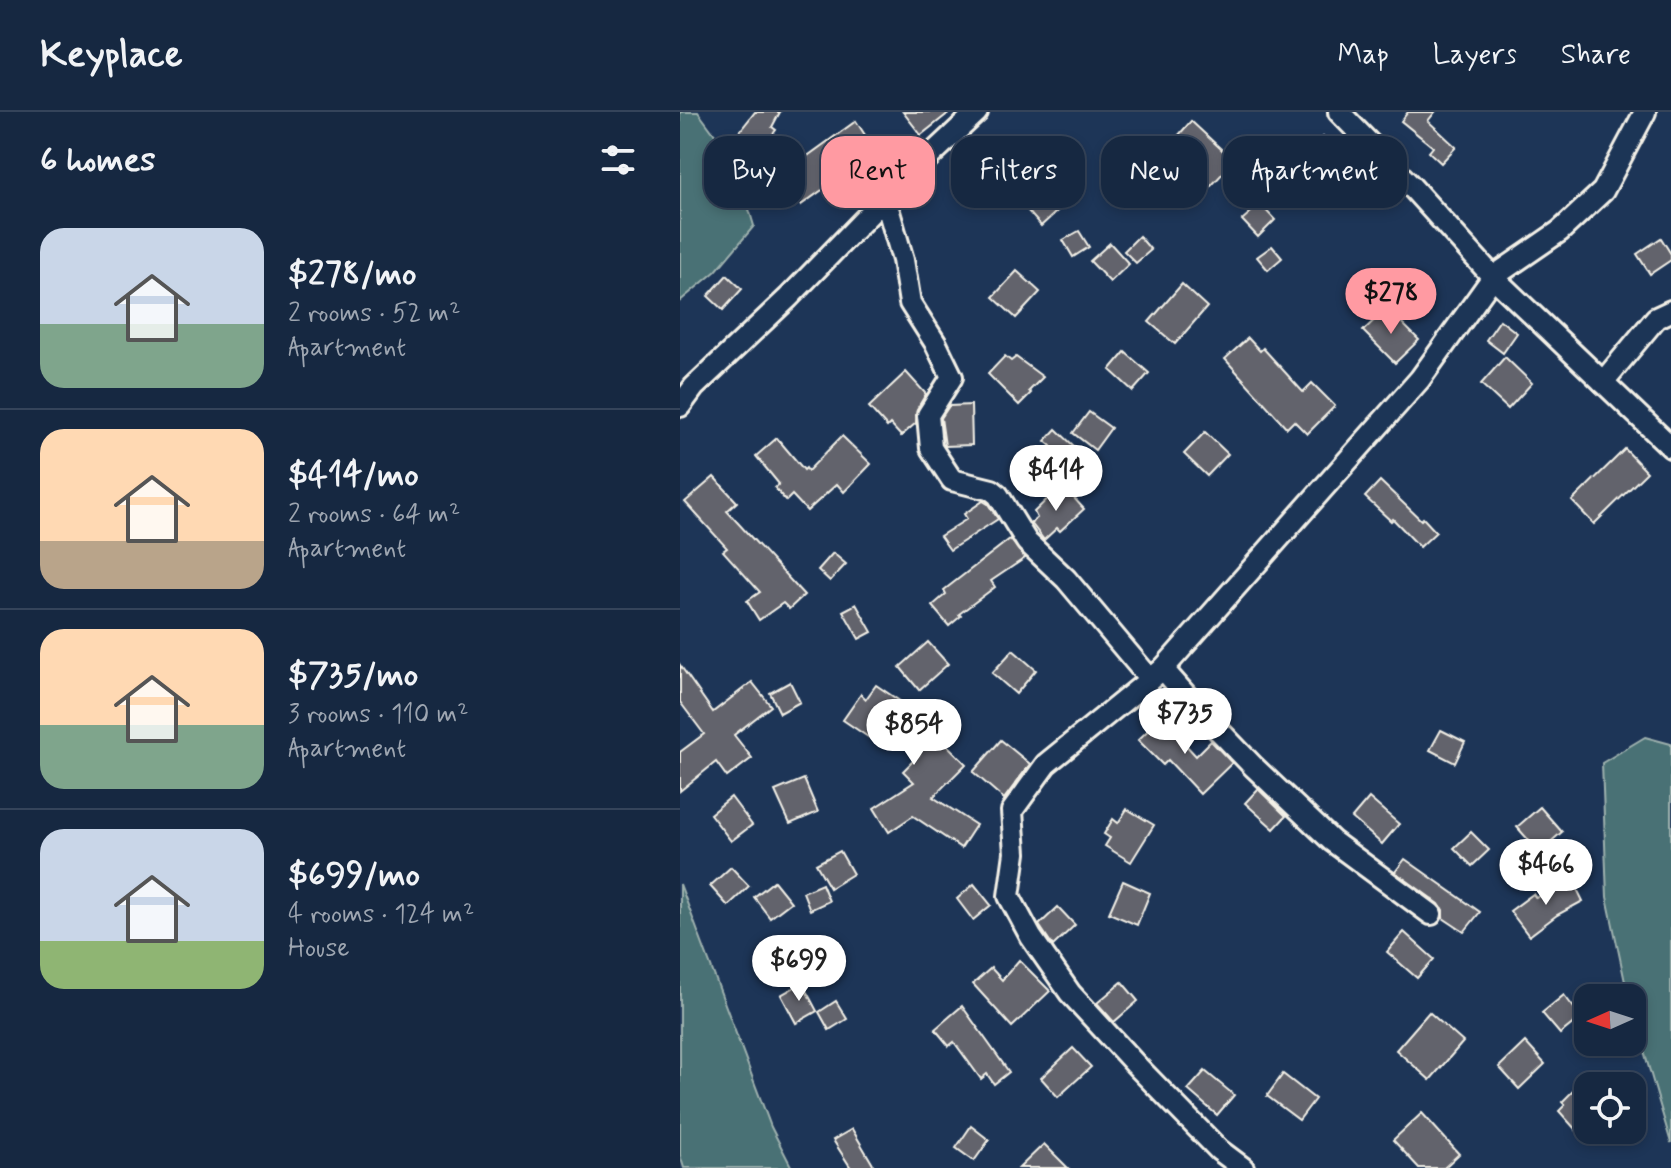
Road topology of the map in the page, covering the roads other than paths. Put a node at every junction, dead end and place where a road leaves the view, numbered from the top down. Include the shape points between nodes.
1 (977, 112) edge
2 (1339, 112) edge
3 (1645, 112) edge
4 (935, 151) edge
5 (875, 208) edge
6 (888, 208) edge
7 (1493, 277) junction
8 (1671, 311) edge
9 (1603, 382) junction
10 (680, 406) edge
11 (1671, 447) edge
12 (1157, 674) junction
13 (1431, 914) dead end
14 (1243, 1168) edge

1 - 4 street
2 - 7 street
3 - 7 street via 1603,191 1560,231
5 - 10 street
6 - 12 street via 910,303 952,377 928,415 931,448 952,480 998,495 1027,542
7 - 9 street
7 - 12 street via 1420,379
8 - 9 street via 1656,318
9 - 11 street
12 - 13 street via 1332,841
12 - 14 street via 1046,764 1012,811 1015,853 1009,896 1070,993 1219,1150

